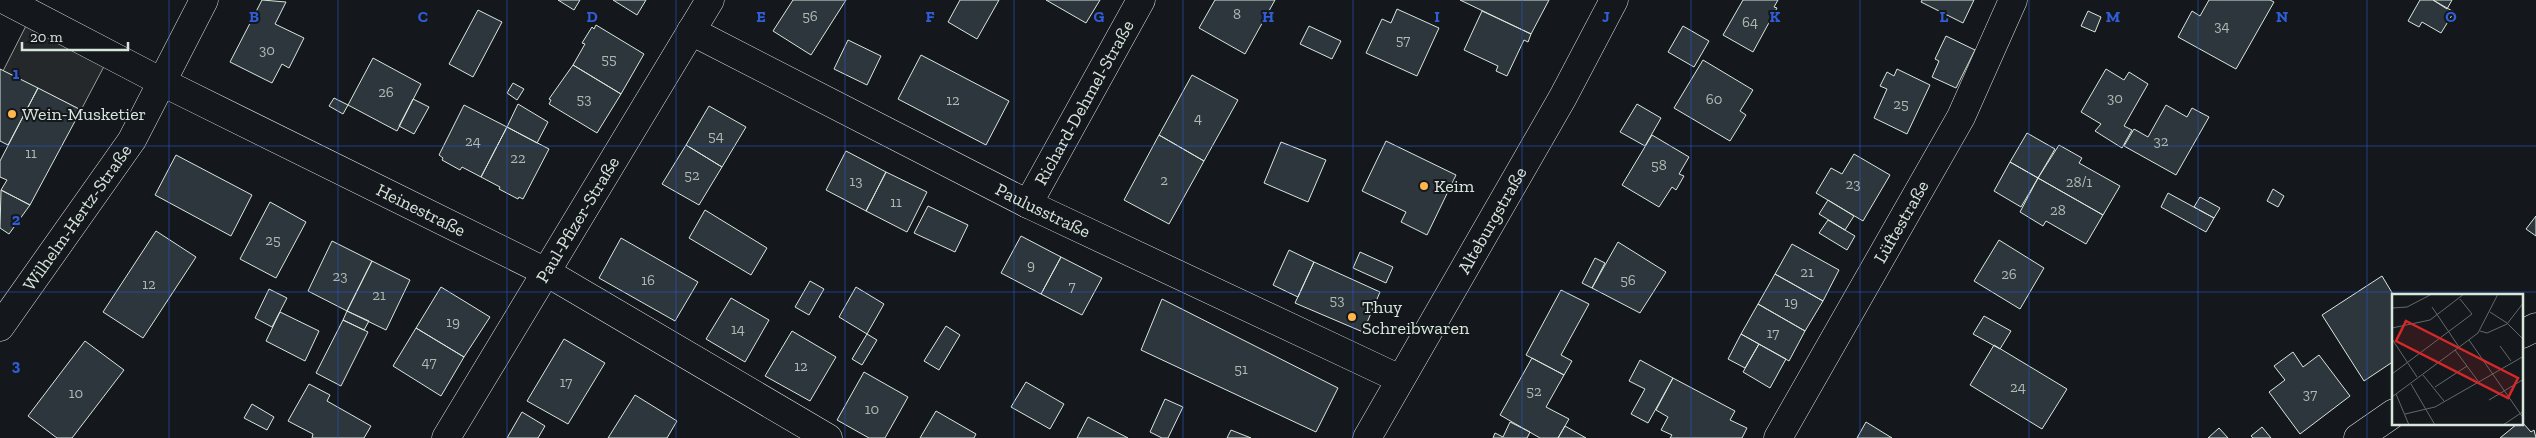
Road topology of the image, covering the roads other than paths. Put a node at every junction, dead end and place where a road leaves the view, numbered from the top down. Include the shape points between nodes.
1 (5, 0) edge
2 (204, 0) edge
3 (710, 0) edge
4 (1141, 0) edge
5 (1614, 0) edge
6 (2013, 0) edge
7 (691, 30) junction
8 (162, 82) junction
9 (1028, 204) junction
10 (546, 272) junction
11 (0, 326) edge
12 (2536, 327) edge
13 (2524, 333) edge
14 (1400, 379) junction
15 (2392, 414) edge
16 (446, 438) edge
17 (828, 438) edge
18 (1367, 438) edge
19 (1778, 438) edge
20 (2358, 438) edge

1 - 8 street, Heinestraße
2 - 8 street, Wilhelm-Hertz-Straße
3 - 7 street, Paul-Pfizer-Straße
4 - 9 street, Richard-Dehmel-Straße
5 - 14 street, Alteburgstraße via 1563,97
6 - 19 street, Lüftestraße via 1961,117
7 - 9 street, Paulusstraße
7 - 10 street, Paul-Pfizer-Straße
8 - 10 street, Heinestraße
8 - 11 street, Wilhelm-Hertz-Straße via 132,140
9 - 14 street, Paulusstraße
10 - 16 street, Paul-Pfizer-Straße
10 - 17 street, Heinestraße
12 - 13 street
14 - 18 street, Alteburgstraße
15 - 20 street

